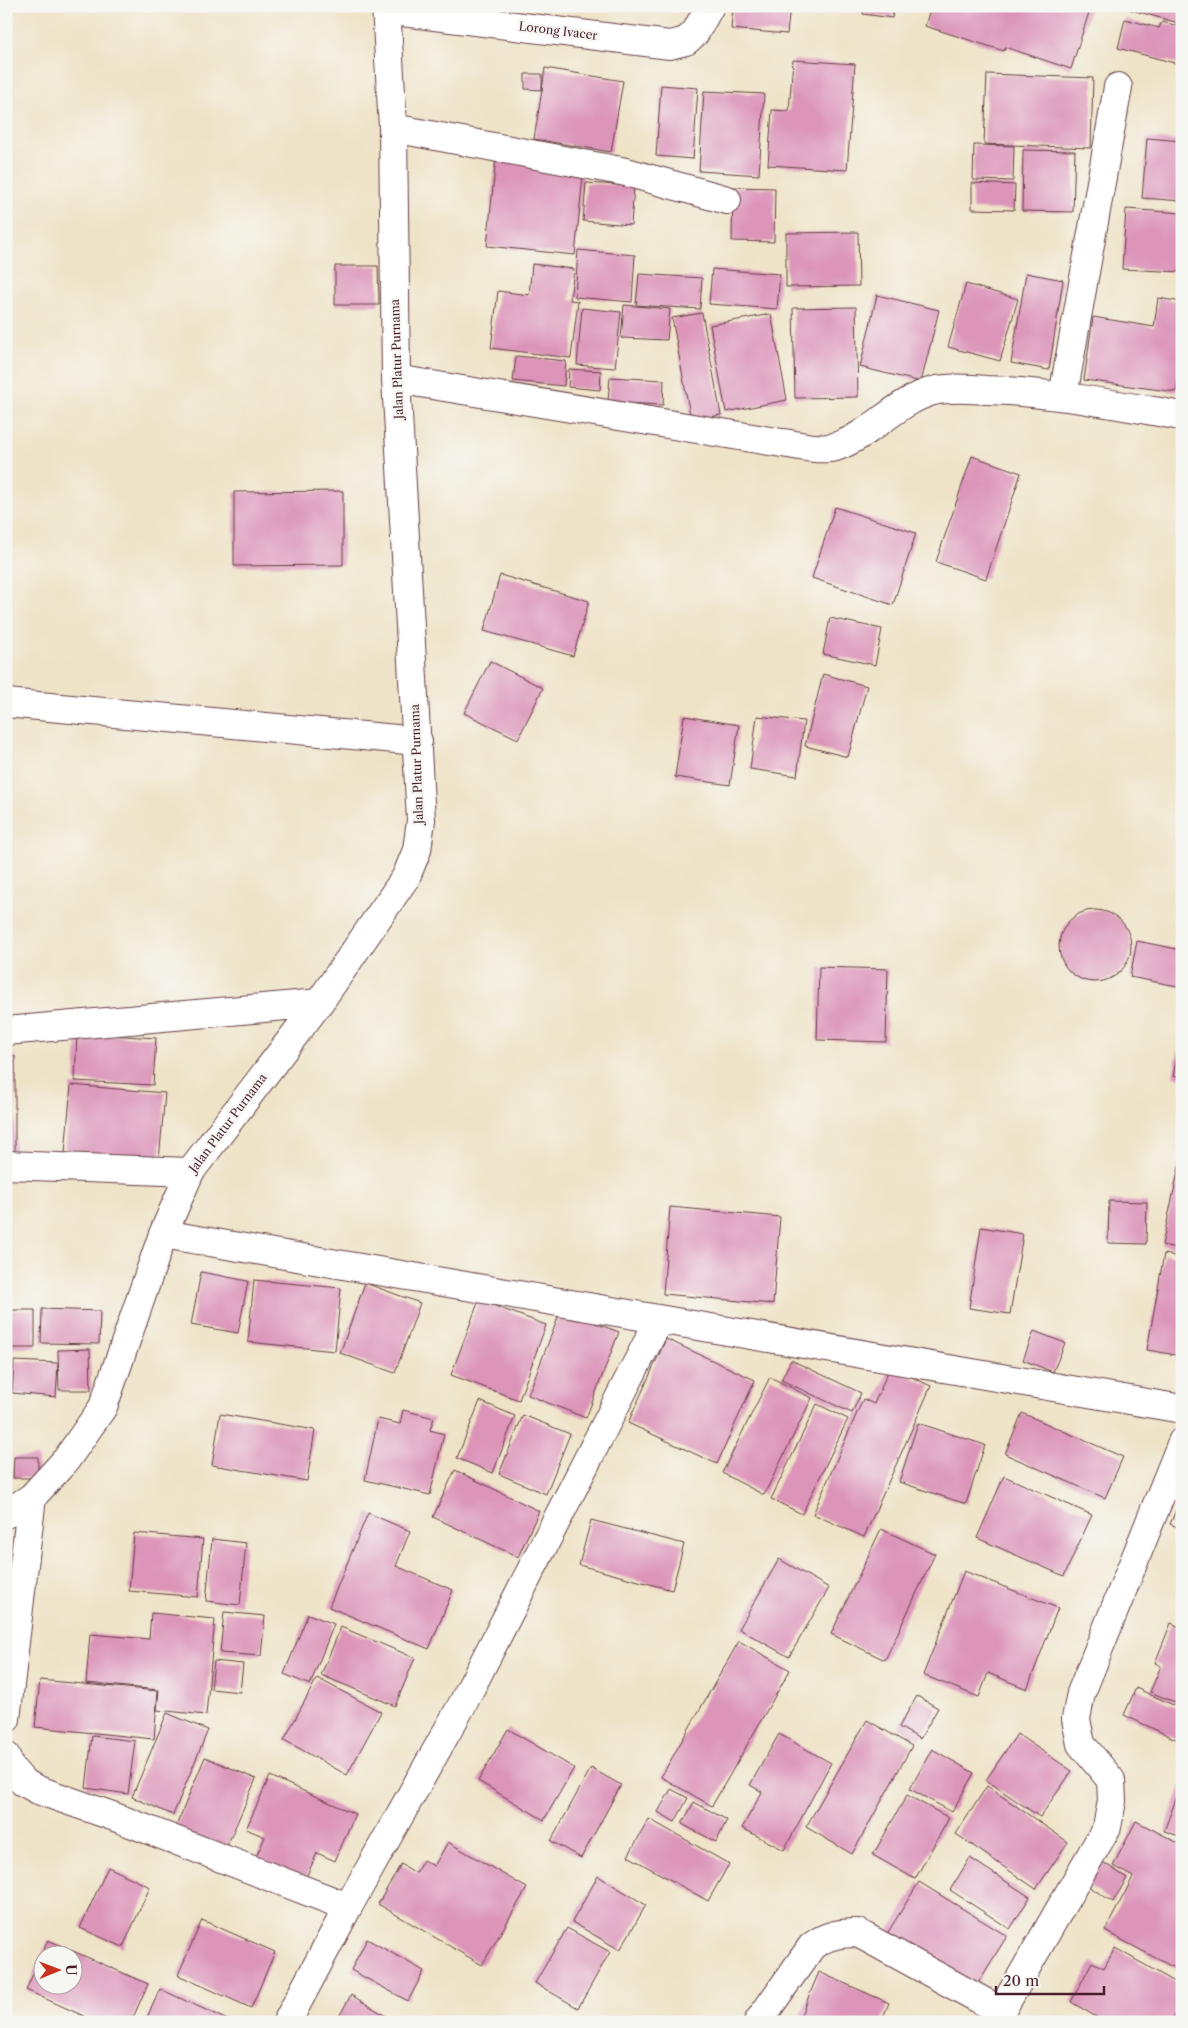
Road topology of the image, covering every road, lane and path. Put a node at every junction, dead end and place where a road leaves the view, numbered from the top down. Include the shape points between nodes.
1 (710, 6) edge
2 (386, 8) edge
3 (1118, 87) dead end
4 (393, 128) junction
5 (727, 200) dead end
6 (396, 379) junction
7 (1063, 396) junction
8 (1182, 416) edge
9 (6, 703) edge
10 (418, 741) junction
11 (319, 1003) junction
12 (6, 1031) edge
13 (6, 1165) edge
14 (190, 1172) junction
15 (163, 1234) junction
16 (659, 1320) junction
17 (1182, 1409) edge
18 (1182, 1442) edge
19 (32, 1497) junction
20 (6, 1514) edge
21 (6, 1719) edge
22 (7, 1764) edge
23 (348, 1907) junction
24 (998, 2016) edge
25 (287, 2022) edge
26 (758, 2022) edge

1 - 2 street, Lorong Ivacer via 695,34 686,41 670,45
2 - 4 street, Jalan Platur Purnama
3 - 7 street
4 - 5 street via 626,172
4 - 6 street, Jalan Platur Purnama
6 - 7 street via 820,448 837,446 905,403 934,391 1000,390
6 - 10 street, Jalan Platur Purnama
7 - 8 street
9 - 10 street
10 - 11 street, Jalan Platur Purnama via 421,820 416,850 406,877
11 - 12 street
11 - 14 street, Jalan Platur Purnama
13 - 14 street
14 - 15 street, Jalan Platur Purnama
15 - 16 street
15 - 19 street, Jalan Platur Purnama via 103,1407 66,1460
16 - 17 street
16 - 23 street via 462,1705
18 - 24 street via 1081,1693 1076,1719 1082,1744 1110,1780 1112,1801 1107,1827
19 - 20 street, Jalan Platur Purnama
19 - 21 street
22 - 23 street via 23,1782 38,1790
23 - 25 street
24 - 26 street via 858,1933 840,1933 812,1946

